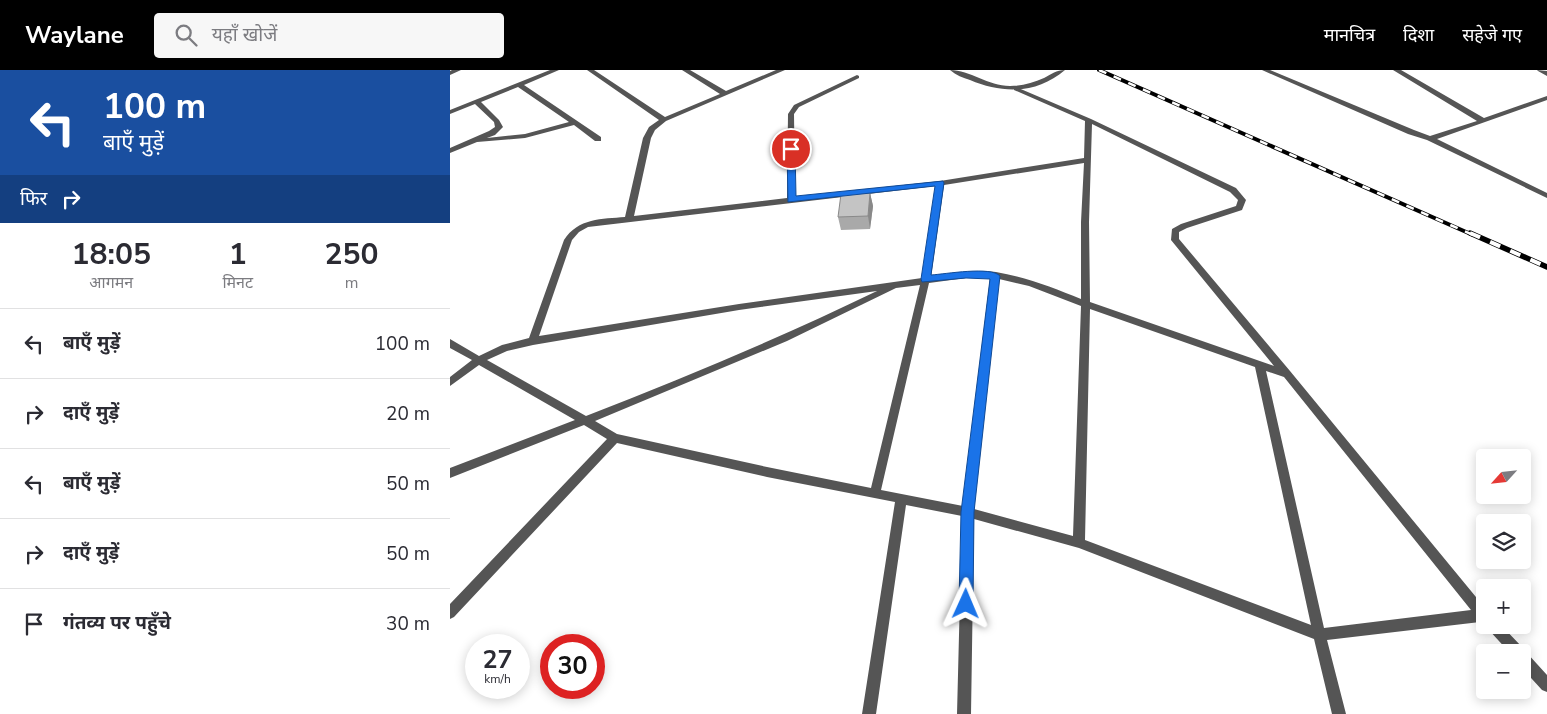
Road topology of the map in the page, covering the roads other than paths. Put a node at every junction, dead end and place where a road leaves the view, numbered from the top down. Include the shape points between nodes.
1 (458, 70) edge
2 (556, 70) edge
3 (590, 70) edge
4 (685, 70) edge
5 (780, 70) edge
6 (953, 70) edge
7 (1062, 70) edge
8 (1265, 70) edge
9 (1396, 70) edge
10 (1540, 70) edge
11 (450, 73) edge
12 (1547, 74) edge
13 (857, 77) dead end
14 (519, 85) junction
15 (1016, 89) junction
16 (725, 94) junction
17 (1547, 98) edge
18 (477, 102) junction
19 (450, 112) edge
20 (664, 120) junction
21 (1089, 120) junction
22 (1483, 121) junction
23 (574, 123) junction
24 (1430, 138) junction
25 (598, 139) dead end
26 (475, 140) junction
27 (450, 151) edge
28 (1087, 160) junction
29 (940, 183) junction
30 (1547, 196) edge
31 (791, 200) junction
32 (629, 219) junction
33 (995, 276) junction
34 (926, 279) junction
35 (900, 283) junction
36 (1086, 304) junction
37 (533, 341) junction
38 (450, 343) edge
39 (479, 360) junction
40 (1260, 366) junction
41 (1287, 374) junction
42 (450, 382) edge
43 (587, 420) junction
44 (615, 438) junction
45 (450, 473) edge
46 (875, 492) junction
47 (901, 500) junction
48 (968, 512) junction
49 (1079, 543) junction
50 (1476, 607) edge
51 (450, 613) edge
52 (1476, 620) edge
53 (1500, 634) edge
54 (1319, 635) junction
55 (1509, 644) edge
56 (1531, 668) edge
57 (1547, 685) edge
58 (869, 714) edge
59 (964, 714) edge
60 (1339, 714) edge

1 - 11 street
2 - 14 street
3 - 20 street
4 - 16 street
5 - 16 street
6 - 15 street via 994,87
7 - 15 street via 1036,84
8 - 24 street
9 - 22 street
10 - 12 street
13 - 31 street via 796,106 791,114
14 - 18 street
14 - 23 street
15 - 21 street
16 - 20 street
17 - 22 street
18 - 19 street
18 - 26 street via 499,127
20 - 32 street via 652,129 647,138
21 - 28 street
21 - 41 street via 1233,190 1242,200 1239,208 1184,226 1176,231 1175,240
22 - 24 street
23 - 25 street
23 - 26 street via 530,136
24 - 30 street
26 - 27 street
28 - 29 street
28 - 36 street
29 - 31 street
29 - 34 street
31 - 32 street
32 - 37 street via 593,223 572,232
33 - 34 street via 966,274
33 - 36 street via 1031,283
33 - 48 street
34 - 35 street
34 - 46 street
35 - 37 street
35 - 43 street via 772,345
36 - 40 street
36 - 49 street
37 - 39 street via 505,348
38 - 39 street
39 - 42 street
39 - 43 street
40 - 41 street
40 - 54 street
41 - 50 street
43 - 44 street
43 - 45 street
44 - 46 street
44 - 51 street
46 - 47 street
47 - 48 street
47 - 58 street
48 - 49 street
48 - 59 street
49 - 54 street
52 - 54 street
53 - 55 street
54 - 60 street
56 - 57 street

